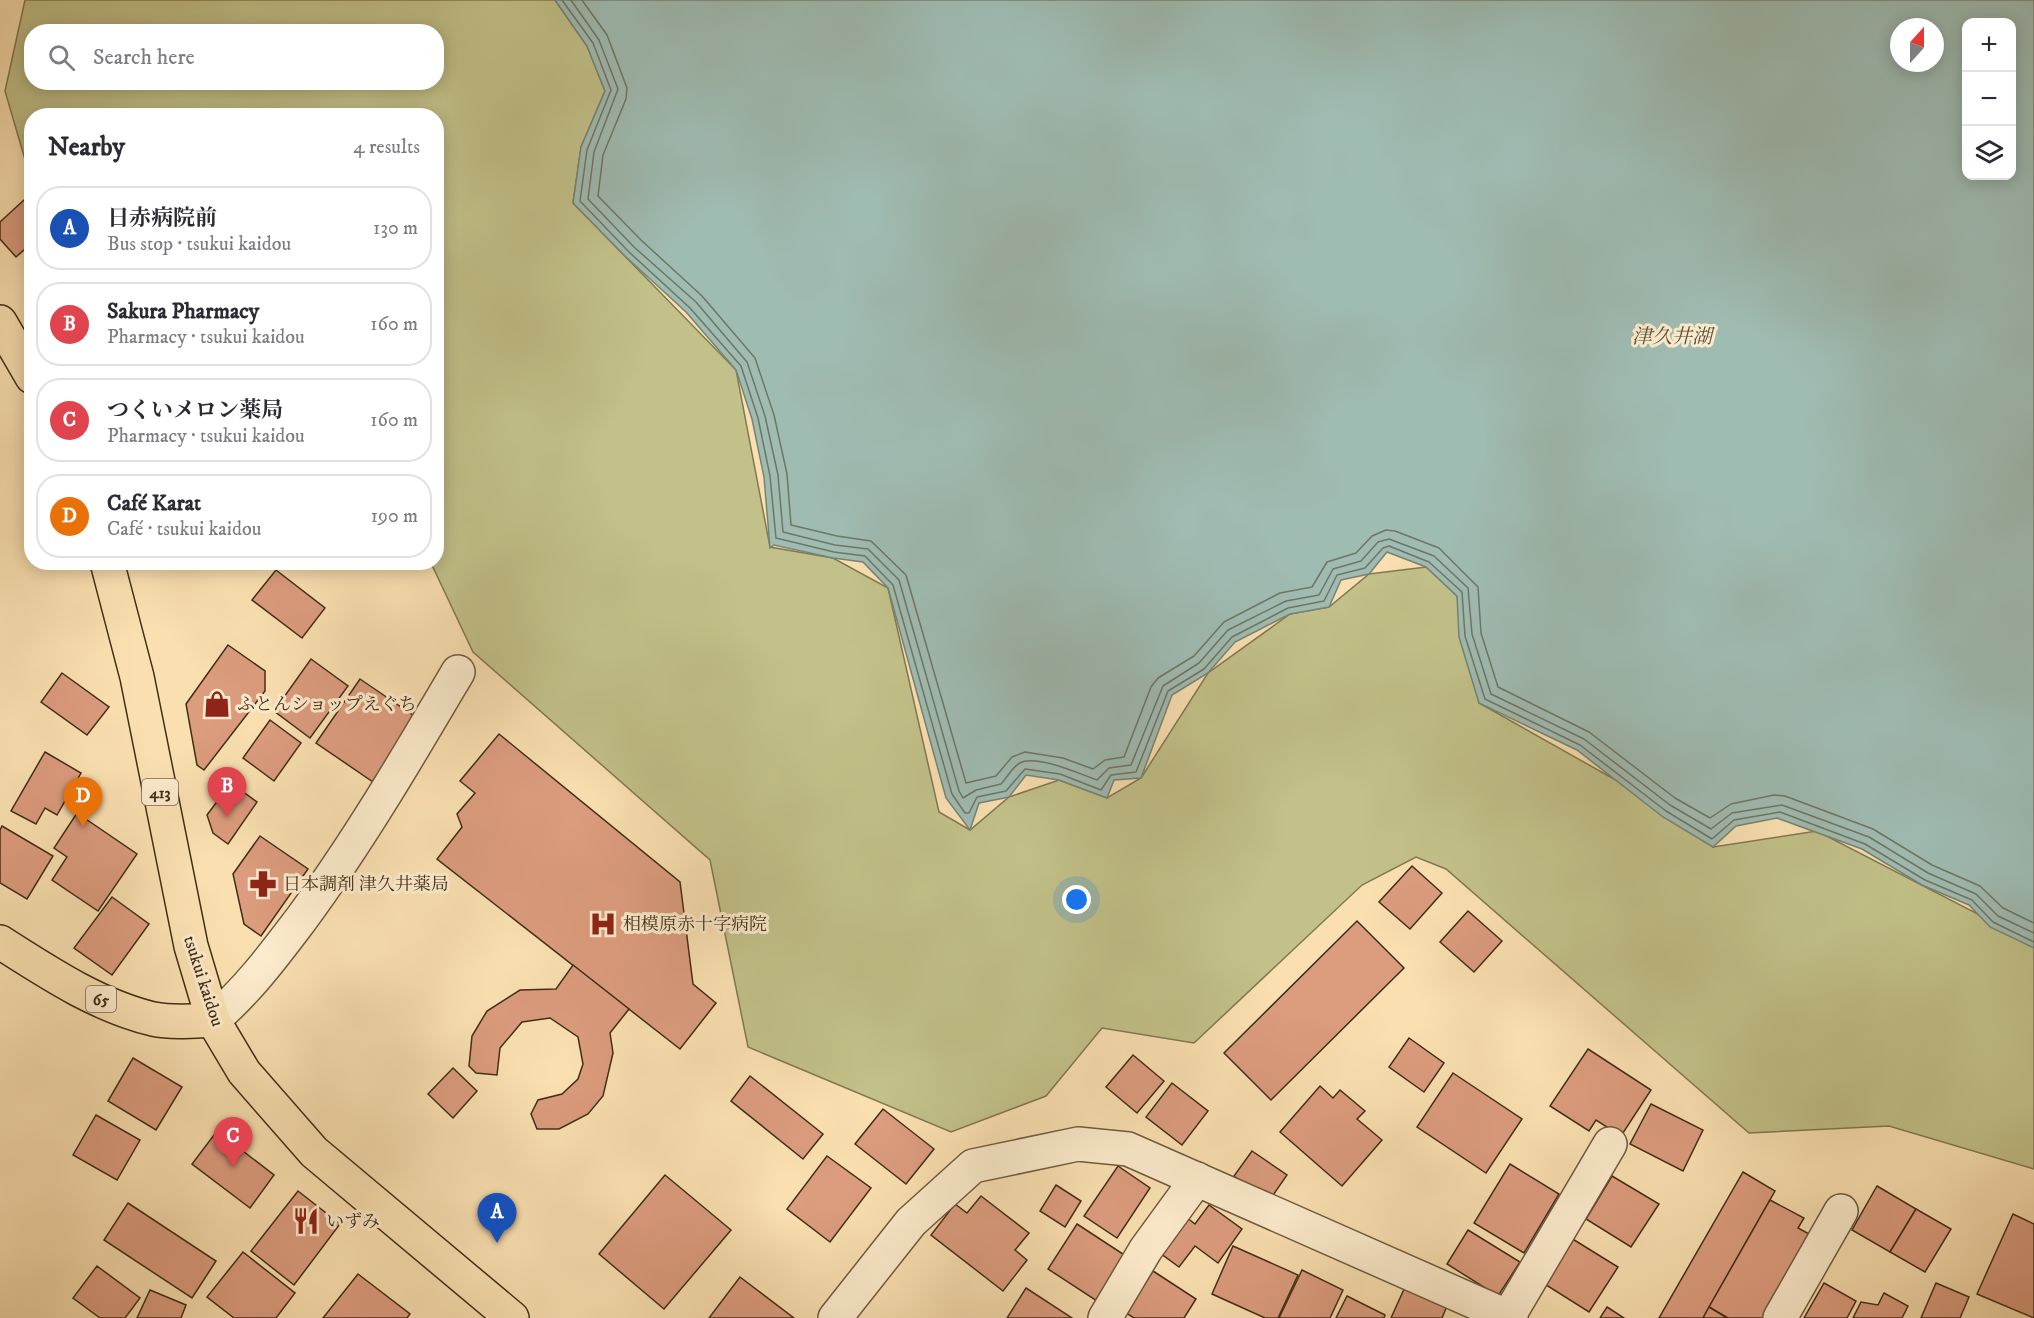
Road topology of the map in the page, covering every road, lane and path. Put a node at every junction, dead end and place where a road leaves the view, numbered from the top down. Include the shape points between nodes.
1 (0, 322) edge
2 (24, 363) edge
3 (109, 570) edge
4 (458, 672) dead end
5 (0, 942) edge
6 (213, 1020) junction
7 (1610, 1144) dead end
8 (1197, 1179) junction
9 (1841, 1211) dead end
10 (1510, 1317) edge
11 (512, 1318) edge
12 (835, 1318) edge
13 (1105, 1318) edge
14 (1780, 1318) edge

1 - 2 main road
3 - 6 main road, tsukui kaidou / 413 via 137,677 191,946
4 - 6 street via 325,887 242,996
5 - 6 main road, 65 via 88,994 132,1012 177,1022
6 - 11 main road, tsukui kaidou / 413 via 244,1072 314,1152
7 - 10 street
8 - 10 street
8 - 12 street via 1128,1149 1078,1144 973,1166 910,1222
8 - 13 street via 1146,1250
9 - 14 street

